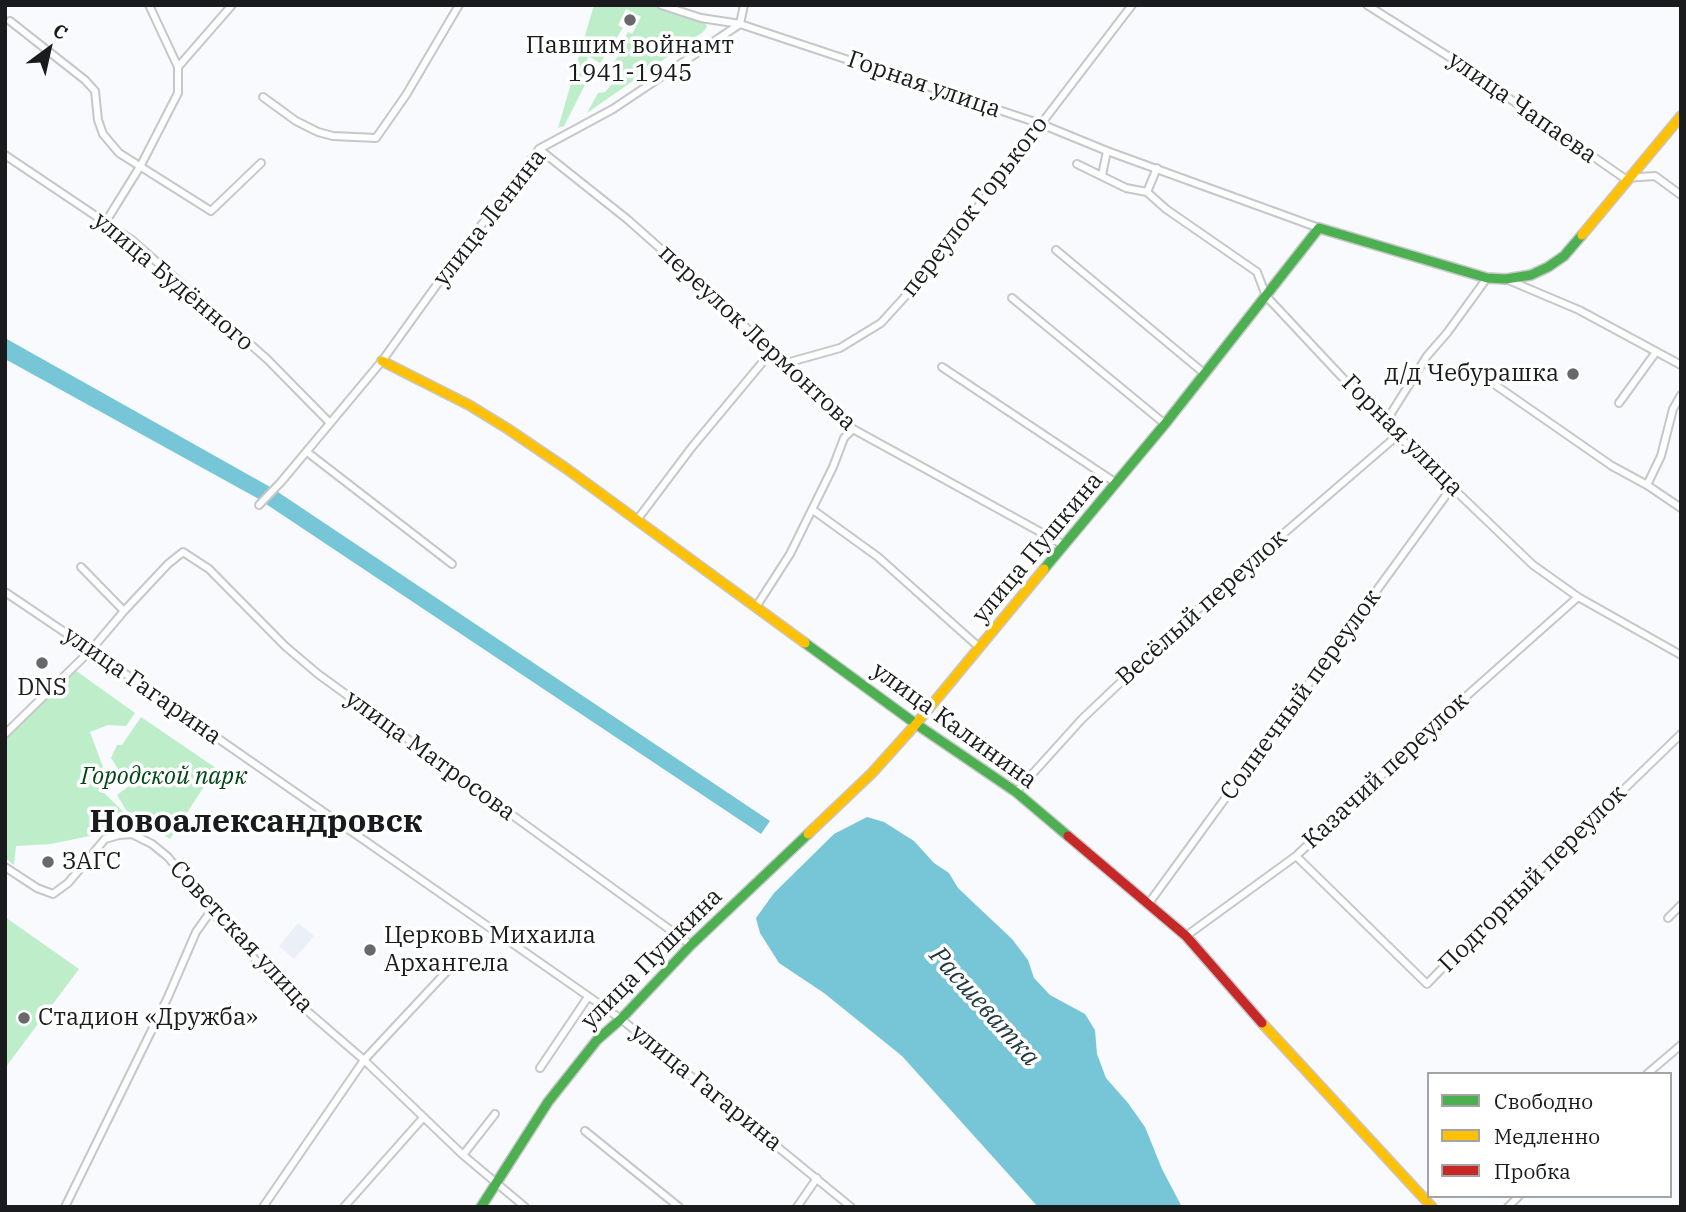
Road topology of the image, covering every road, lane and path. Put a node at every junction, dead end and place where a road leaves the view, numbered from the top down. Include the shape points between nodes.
1 (149, 5) edge
2 (232, 5) edge
3 (459, 5) edge
4 (661, 5) edge
5 (744, 5) edge
6 (1132, 5) edge
7 (1367, 5) edge
8 (10, 22) dead end
9 (740, 24) junction
10 (178, 67) junction
11 (263, 97) dead end
12 (1681, 116) edge
13 (1041, 124) junction
14 (539, 149) junction
15 (1107, 151) junction
16 (5, 155) edge
17 (261, 163) dead end
18 (1077, 164) dead end
19 (141, 166) junction
20 (1157, 168) junction
21 (1102, 175) junction
22 (1631, 178) junction
23 (1147, 192) junction
24 (1681, 195) edge
25 (105, 223) junction
26 (1319, 228) junction
27 (1056, 250) dead end
28 (1487, 278) junction
29 (1506, 279) junction
30 (1266, 296) junction
31 (1012, 298) dead end
32 (771, 352) junction
33 (1657, 352) junction
34 (383, 361) junction
35 (783, 364) junction
36 (1681, 365) edge
37 (942, 367) dead end
38 (1205, 374) junction
39 (1491, 382) dead end
40 (1681, 395) edge
41 (1619, 403) dead end
42 (330, 423) junction
43 (1385, 423) junction
44 (1165, 424) junction
45 (853, 429) junction
46 (1398, 435) junction
47 (307, 452) junction
48 (1116, 483) junction
49 (1647, 485) junction
50 (1452, 488) junction
51 (259, 505) dead end
52 (1681, 508) edge
53 (813, 510) junction
54 (637, 520) junction
55 (1064, 545) junction
56 (452, 564) dead end
57 (81, 567) dead end
58 (5, 593) edge
59 (1578, 597) junction
60 (756, 607) junction
61 (124, 611) junction
62 (980, 648) junction
63 (91, 650) junction
64 (1681, 655) edge
65 (916, 724) junction
66 (5, 734) edge
67 (1681, 734) edge
68 (1016, 792) junction
69 (1296, 856) junction
70 (5, 867) edge
71 (1149, 902) junction
72 (1681, 905) edge
73 (211, 912) junction
74 (1668, 918) dead end
75 (1186, 936) junction
76 (691, 945) junction
77 (450, 968) dead end
78 (588, 997) junction
79 (621, 1019) junction
80 (1681, 1045) edge
81 (363, 1060) junction
82 (540, 1068) dead end
83 (1649, 1072) edge
84 (495, 1114) dead end
85 (422, 1119) junction
86 (585, 1131) dead end
87 (463, 1155) junction
88 (817, 1178) junction
89 (496, 1184) junction
90 (65, 1207) edge
91 (263, 1207) edge
92 (344, 1207) edge
93 (481, 1207) edge
94 (525, 1207) edge
95 (679, 1207) edge
96 (797, 1207) edge
97 (851, 1207) edge
98 (1432, 1207) edge

1 - 10 street
2 - 10 street
3 - 11 street via 376,138 318,132
4 - 9 street, Горная улица
5 - 9 street
6 - 13 street, переулок Горького
7 - 22 street, улица Чапаева
8 - 19 street via 90,85 103,134 118,153
9 - 13 street, Горная улица
9 - 14 street, улица Ленина via 613,109
10 - 19 street via 178,93
12 - 22 main road
13 - 15 street, Горная улица
13 - 35 street, переулок Горького via 932,268 881,323 840,348
14 - 32 street, переулок Лермонтова via 627,219
14 - 34 street, улица Ленина
15 - 20 street, Горная улица
15 - 21 street
16 - 25 street, улица Будённого
17 - 19 street via 211,211
18 - 21 street, Горная улица
19 - 25 street
20 - 23 street
20 - 26 street, Горная улица
21 - 23 street, Горная улица via 1126,188
22 - 24 street, улица Чапаева via 1655,176
22 - 29 main road via 1564,256 1531,275
23 - 30 street, Горная улица via 1257,272
25 - 42 street, улица Будённого via 267,359
26 - 28 main road
26 - 30 main road, улица Пушкина
27 - 38 street
28 - 29 main road
28 - 43 street via 1427,356
29 - 33 street via 1579,310
30 - 38 main road, улица Пушкина
30 - 43 street, Горная улица
31 - 44 street
32 - 35 street, переулок Лермонтова
32 - 54 street
33 - 36 street
33 - 41 street
34 - 42 street, улица Ленина
34 - 54 main road, улица Калинина via 508,429
35 - 45 street, переулок Лермонтова
37 - 48 street
38 - 44 main road, улица Пушкина
39 - 49 street
40 - 49 street
42 - 47 street, улица Ленина
43 - 46 street, Горная улица
44 - 48 main road, улица Пушкина
45 - 53 street via 844,438
45 - 55 street, переулок Лермонтова
46 - 50 street, Горная улица
46 - 68 street, Весёлый переулок via 1225,584 1082,719
47 - 51 street, улица Ленина
47 - 56 street
48 - 55 main road, улица Пушкина
49 - 52 street
50 - 59 street, Горная улица via 1533,565
50 - 71 street, Солнечный переулок
53 - 60 street
53 - 62 street via 878,557
54 - 60 main road, улица Калинина
55 - 62 main road, улица Пушкина
57 - 61 street
58 - 63 street, улица Гагарина
59 - 64 street, Горная улица
59 - 69 street, Казачий переулок
60 - 65 main road, улица Калинина
61 - 63 street
61 - 76 street, улица Матросова via 183,552 209,569 318,674
62 - 65 main road, улица Пушкина
63 - 66 street
63 - 78 street, улица Гагарина
65 - 68 main road, улица Калинина
65 - 76 main road, улица Пушкина via 872,773
67 - 69 street, Подгорный переулок via 1427,984
68 - 71 main road, улица Калинина
69 - 75 street, Казачий переулок
70 - 73 street, Советская улица via 53,894 105,839 132,834 168,857
71 - 75 main road, улица Калинина
72 - 74 street
73 - 81 street, Советская улица via 284,991
73 - 90 street via 196,932
75 - 98 main road, улица Калинина
76 - 79 main road, улица Пушкина
77 - 81 street
78 - 79 street, улица Гагарина
78 - 82 street
79 - 88 street, улица Гагарина
79 - 89 main road, улица Пушкина via 597,1040 548,1102
80 - 83 street
81 - 85 street, Советская улица
81 - 91 street
84 - 87 street
85 - 87 street, Советская улица
85 - 92 street
86 - 95 street
87 - 89 street, Советская улица
88 - 96 street
88 - 97 street, улица Гагарина
89 - 93 main road, улица Пушкина
89 - 94 street, Советская улица

